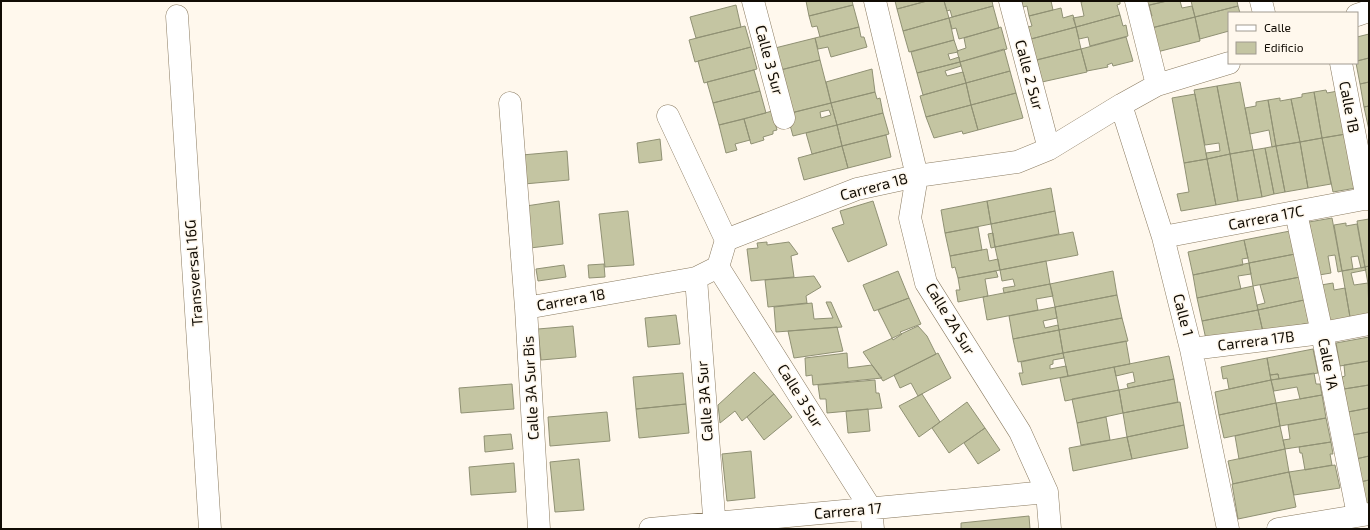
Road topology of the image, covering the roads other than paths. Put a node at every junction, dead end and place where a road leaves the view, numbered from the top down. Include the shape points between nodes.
1 (753, 1) edge
2 (875, 1) edge
3 (1010, 1) edge
4 (1136, 1) edge
5 (1260, 1) edge
6 (1369, 11) edge
7 (1264, 12) edge
8 (1358, 15) edge
9 (177, 16) dead end
10 (1228, 63) edge
11 (1341, 64) edge
12 (1157, 85) junction
13 (510, 104) dead end
14 (1121, 105) junction
15 (668, 116) dead end
16 (784, 118) dead end
17 (1049, 149) junction
18 (917, 176) junction
19 (1368, 199) edge
20 (1296, 213) junction
21 (1163, 237) junction
22 (726, 240) junction
23 (718, 267) junction
24 (696, 278) junction
25 (526, 308) junction
26 (1369, 324) edge
27 (1322, 333) junction
28 (1191, 348) junction
29 (1047, 492) junction
30 (1363, 514) edge
31 (872, 519) edge
32 (714, 526) edge
33 (210, 529) edge
34 (539, 529) edge
35 (650, 529) edge
36 (1050, 529) edge
37 (1228, 529) edge
38 (1278, 529) edge

1 - 16 street, Calle 3 Sur
2 - 18 street, Calle 2A Sur
3 - 17 street, Calle 2 Sur
4 - 12 street
5 - 7 street
6 - 8 street
9 - 33 street, Transversal 16G
10 - 12 street, Carrera 18
11 - 19 street, Calle 1B
12 - 14 street, Carrera 18
13 - 25 street, Calle 3A Sur Bis
14 - 17 street, Carrera 18
14 - 21 street, Calle 1
15 - 22 street
17 - 18 street, Carrera 18 via 1017,162
18 - 22 street, Carrera 18 via 857,189
18 - 29 street, Calle 2A Sur via 910,218 926,284 1020,432
19 - 20 street, Carrera 17C
20 - 21 street, Carrera 17C
20 - 27 street, Calle 1A
21 - 28 street, Calle 1
22 - 23 street
23 - 24 street, Carrera 18
23 - 31 street, Calle 3 Sur
24 - 25 street, Carrera 18
24 - 32 street, Calle 3A Sur
25 - 34 street, Calle 3A Sur Bis
26 - 27 street, Carrera 17B
27 - 28 street, Carrera 17B
27 - 30 street, Calle 1A
28 - 37 street, Calle 1
29 - 31 street, Carrera 17
29 - 36 street, Calle 2A Sur
30 - 38 street
31 - 32 street, Carrera 17
32 - 35 street, Carrera 17

